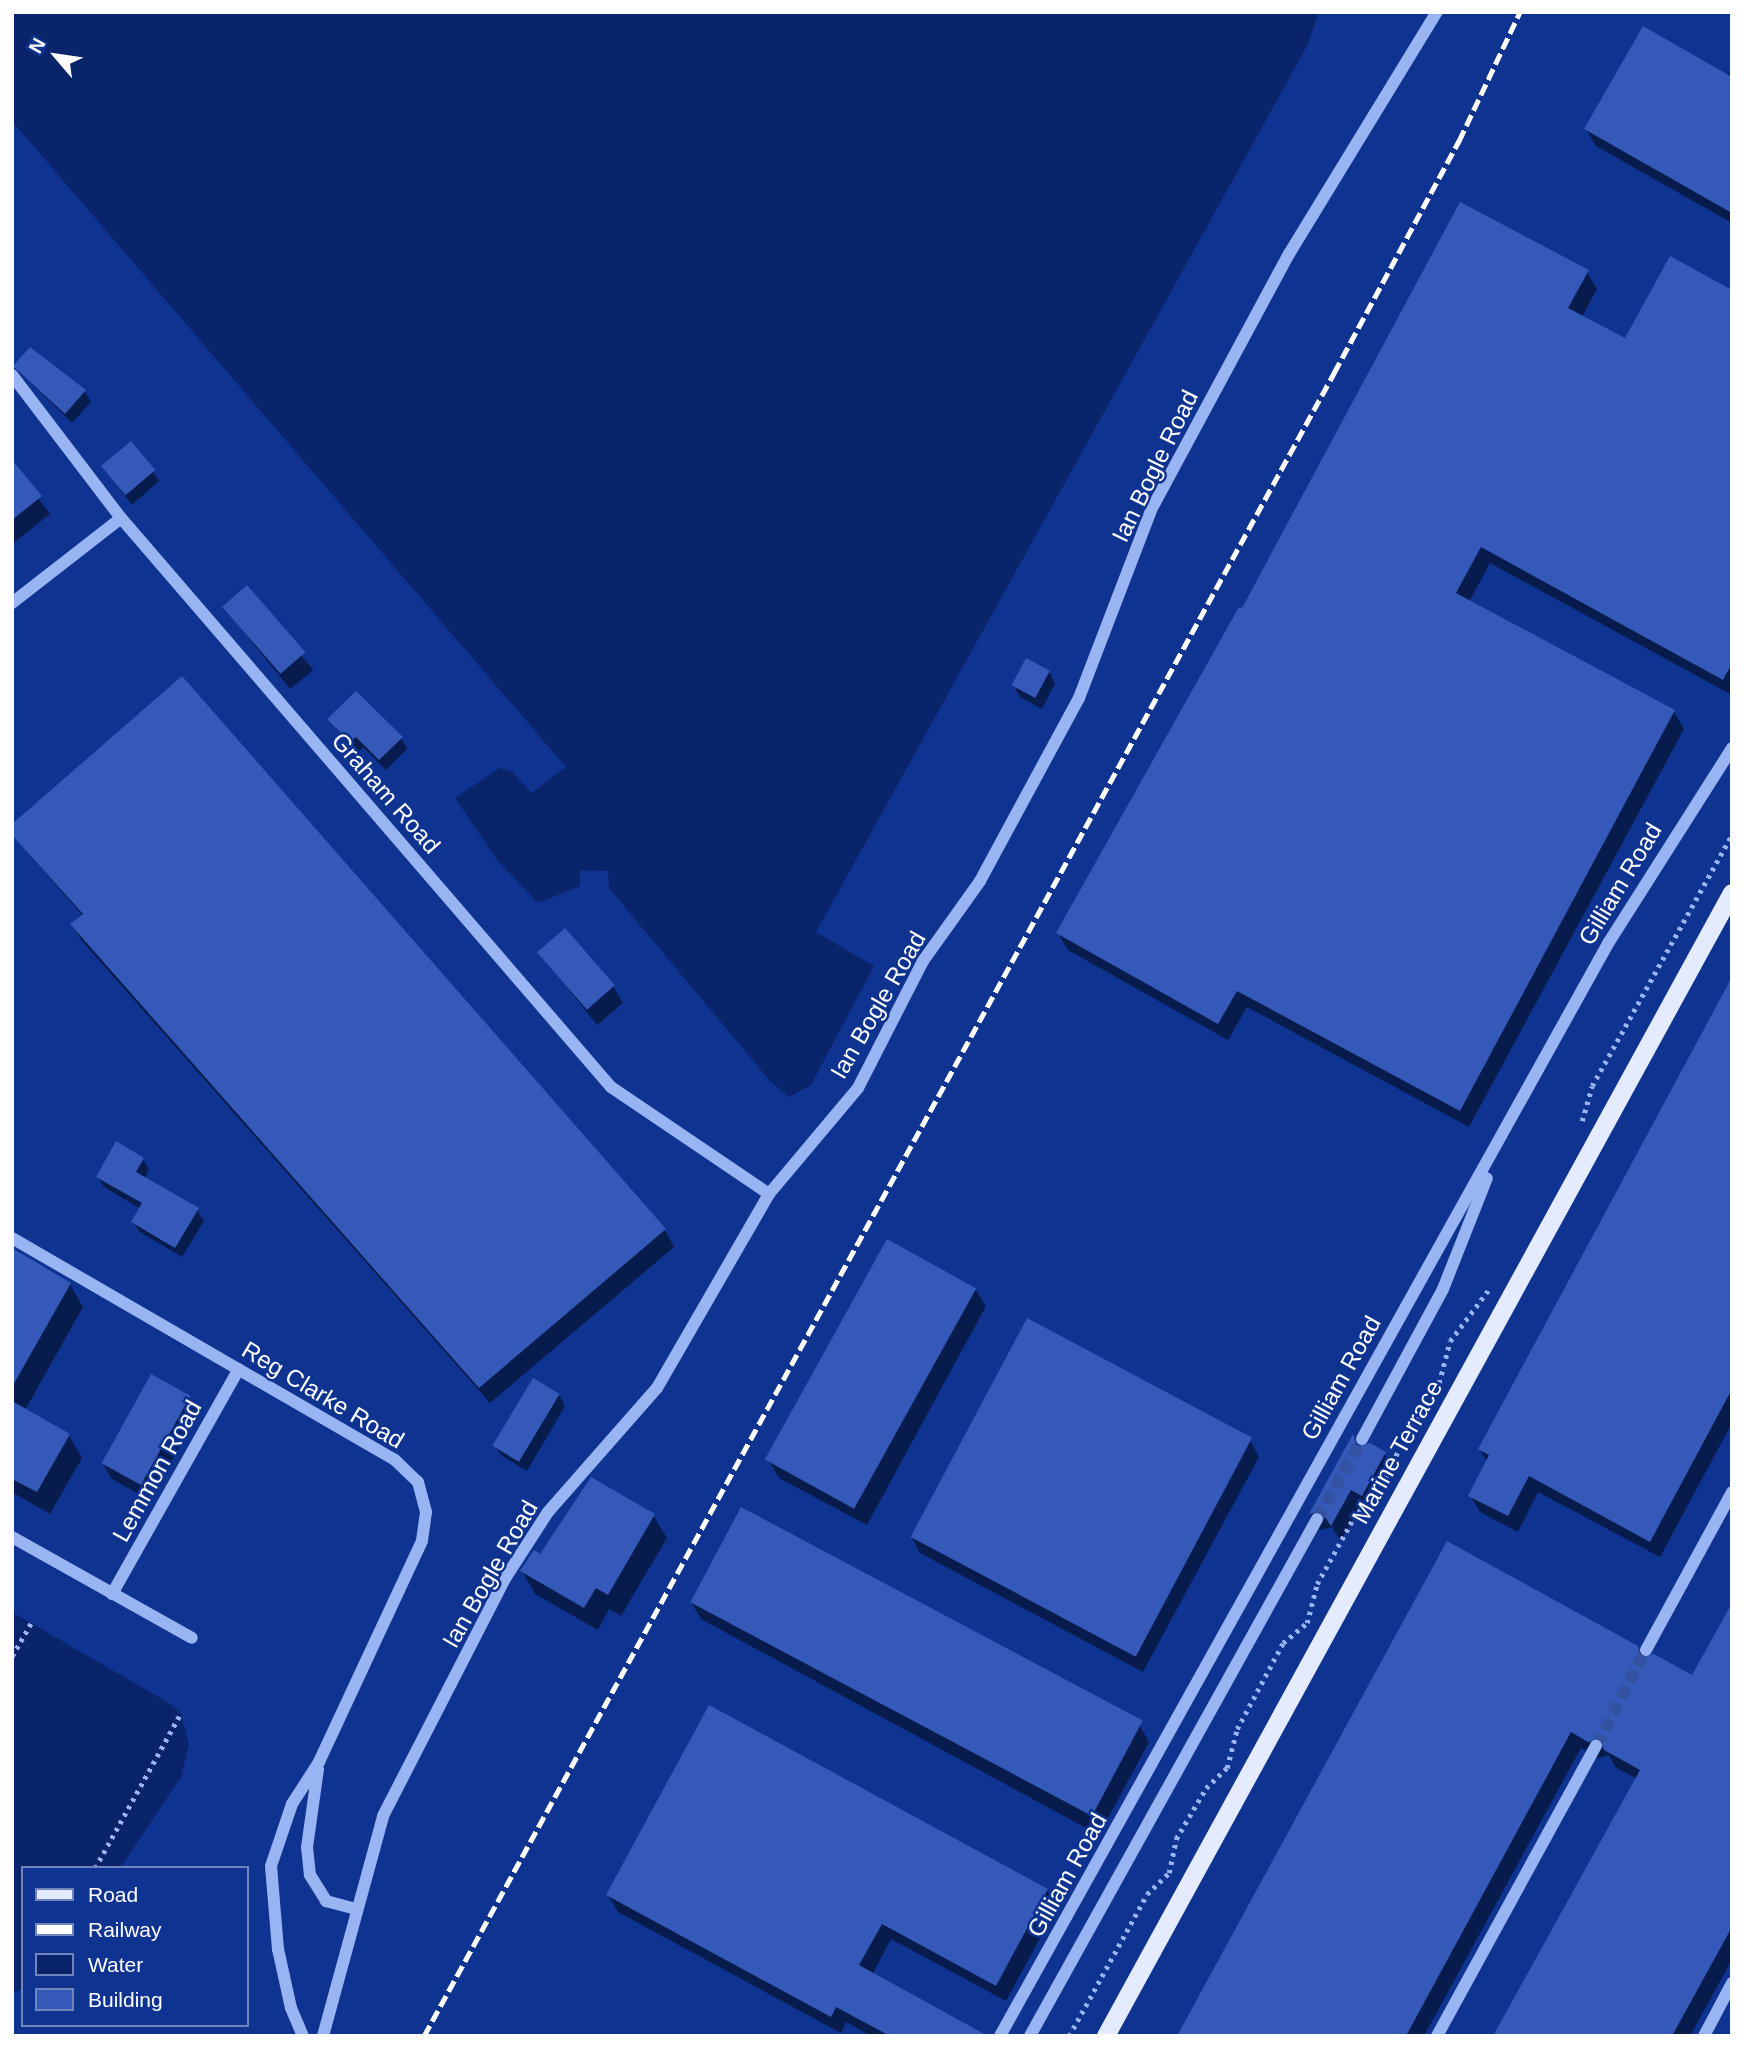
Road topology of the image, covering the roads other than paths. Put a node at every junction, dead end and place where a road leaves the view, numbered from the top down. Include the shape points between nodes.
1 (1437, 12) edge
2 (12, 375) edge
3 (121, 518) junction
4 (12, 603) edge
5 (1732, 748) edge
6 (1732, 893) edge
7 (1503, 1137) junction
8 (769, 1194) junction
9 (12, 1238) edge
10 (239, 1369) junction
11 (1362, 1439) tunnel mouth
12 (1732, 1492) edge
13 (1317, 1518) tunnel mouth
14 (12, 1537) edge
15 (112, 1594) junction
16 (192, 1638) dead end
17 (1646, 1650) tunnel mouth
18 (1596, 1746) tunnel mouth
19 (319, 1762) junction
20 (356, 1909) junction
21 (1732, 1983) edge
22 (1027, 1993) junction
23 (303, 2036) edge
24 (323, 2036) edge
25 (1000, 2036) edge
26 (1009, 2036) edge
27 (1030, 2036) edge
28 (1106, 2036) edge
29 (1437, 2036) edge
30 (1704, 2036) edge

1 - 8 street, Ian Bogle Road via 1289,254 1152,510 1079,698 980,881 923,961 858,1088
2 - 3 street, Graham Road
3 - 4 street
3 - 8 street, Graham Road via 611,1087
5 - 7 street, Gilliam Road via 1609,942
6 - 28 main road, Marine Terrace
7 - 11 street via 1443,1289
7 - 22 street, Gilliam Road via 1306,1483
8 - 20 street, Ian Bogle Road via 657,1388 548,1512 506,1577 383,1816
9 - 10 street, Reg Clarke Road
10 - 15 street, Lemmon Road
10 - 19 street, Reg Clarke Road via 395,1460 418,1482 426,1512 422,1541
12 - 17 street
13 - 27 street
14 - 15 street
15 - 16 street
18 - 29 street
19 - 20 street via 307,1847 310,1875 326,1901
19 - 23 street via 292,1804 271,1866 278,1949 291,2008
20 - 24 street, Ian Bogle Road
21 - 30 street
22 - 25 street, Gilliam Road
22 - 26 street

